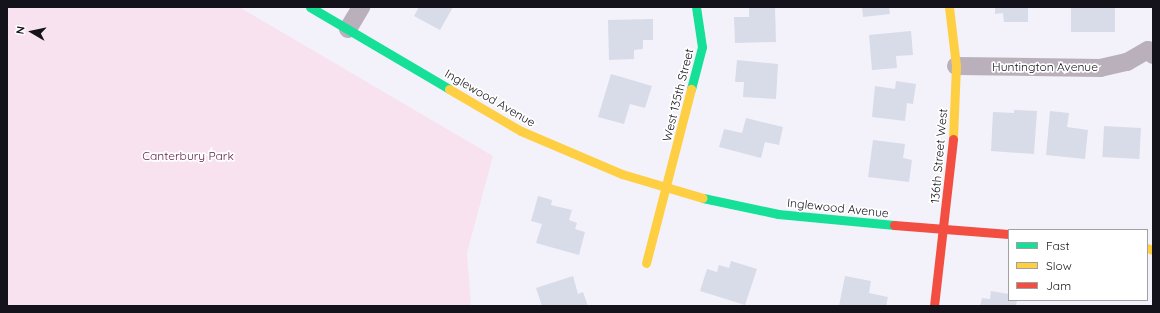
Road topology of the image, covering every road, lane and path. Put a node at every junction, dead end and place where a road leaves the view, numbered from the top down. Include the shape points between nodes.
1 (310, 7) edge
2 (361, 7) edge
3 (696, 7) edge
4 (949, 7) edge
5 (348, 30) junction
6 (1151, 49) edge
7 (956, 66) junction
8 (668, 188) junction
9 (944, 230) junction
10 (1008, 234) edge
11 (646, 263) dead end
12 (934, 306) edge

1 - 5 street, Inglewood Avenue
2 - 5 street
3 - 8 street, West 135th Street via 702,47
4 - 7 street, 136th Street West
5 - 8 street, Inglewood Avenue via 521,131 622,174
6 - 7 street, Huntington Avenue via 1127,62 1100,68
7 - 9 street, 136th Street West via 955,122
8 - 9 street, Inglewood Avenue via 718,202 778,214
8 - 11 street
9 - 10 street, Inglewood Avenue
9 - 12 street, 136th Street West

